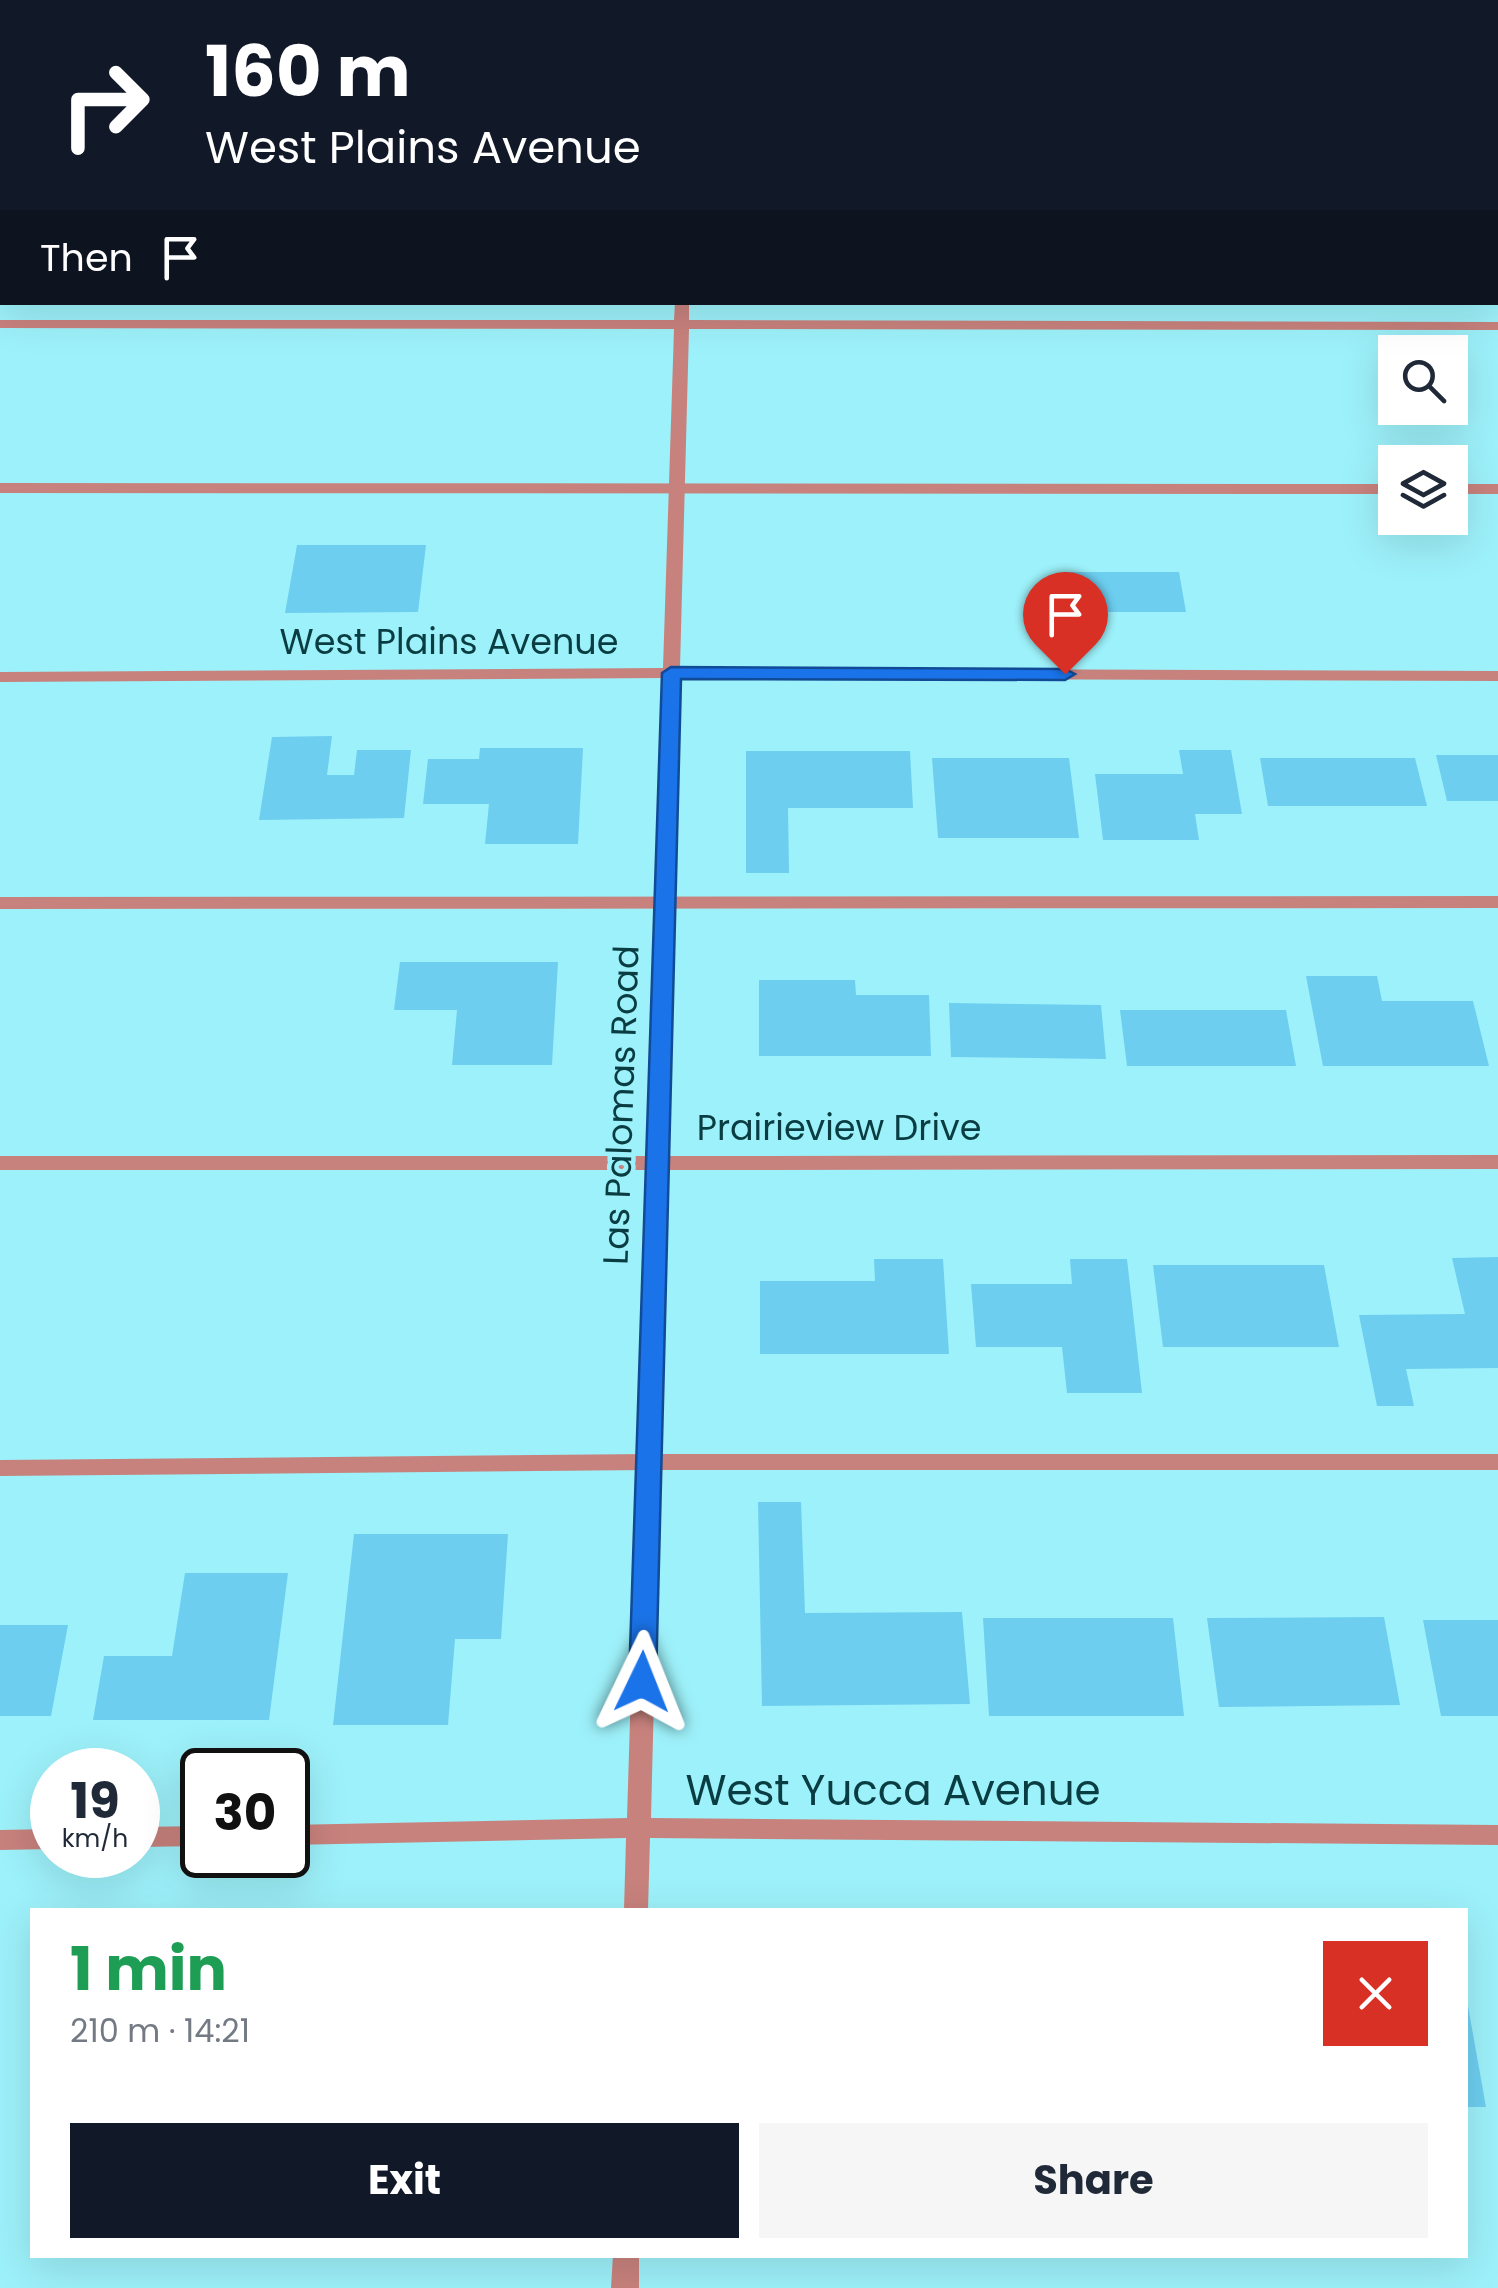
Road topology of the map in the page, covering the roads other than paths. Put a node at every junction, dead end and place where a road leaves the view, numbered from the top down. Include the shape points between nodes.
1 (682, 312) edge
2 (0, 324) edge
3 (1498, 326) edge
4 (676, 487) junction
5 (0, 488) edge
6 (1378, 489) edge
7 (1468, 489) edge
8 (1498, 489) edge
9 (671, 673) junction
10 (1498, 676) edge
11 (0, 677) edge
12 (665, 902) junction
13 (1498, 902) edge
14 (0, 903) edge
15 (657, 1160) junction
16 (1498, 1162) edge
17 (0, 1163) edge
18 (648, 1462) junction
19 (1498, 1462) edge
20 (0, 1468) edge
21 (638, 1828) junction
22 (310, 1835) edge
23 (1498, 1835) edge
24 (30, 1839) edge
25 (0, 1840) edge
26 (636, 1908) edge
27 (626, 2258) edge
28 (625, 2288) edge

1 - 2 street
1 - 3 street
1 - 4 street, Las Palomas Road
4 - 5 street
4 - 6 street
4 - 9 street, Las Palomas Road
7 - 8 street
9 - 10 street, West Plains Avenue
9 - 11 street, West Plains Avenue
9 - 12 street, Las Palomas Road
12 - 13 street
12 - 14 street
12 - 15 street, Las Palomas Road
15 - 16 street, Prairieview Drive
15 - 17 street, Prairieview Drive
15 - 18 street, Las Palomas Road
18 - 19 street
18 - 20 street
18 - 21 street, Las Palomas Road
21 - 22 street, West Yucca Avenue
21 - 23 street, West Yucca Avenue
21 - 26 street, Las Palomas Road
24 - 25 street
27 - 28 street

